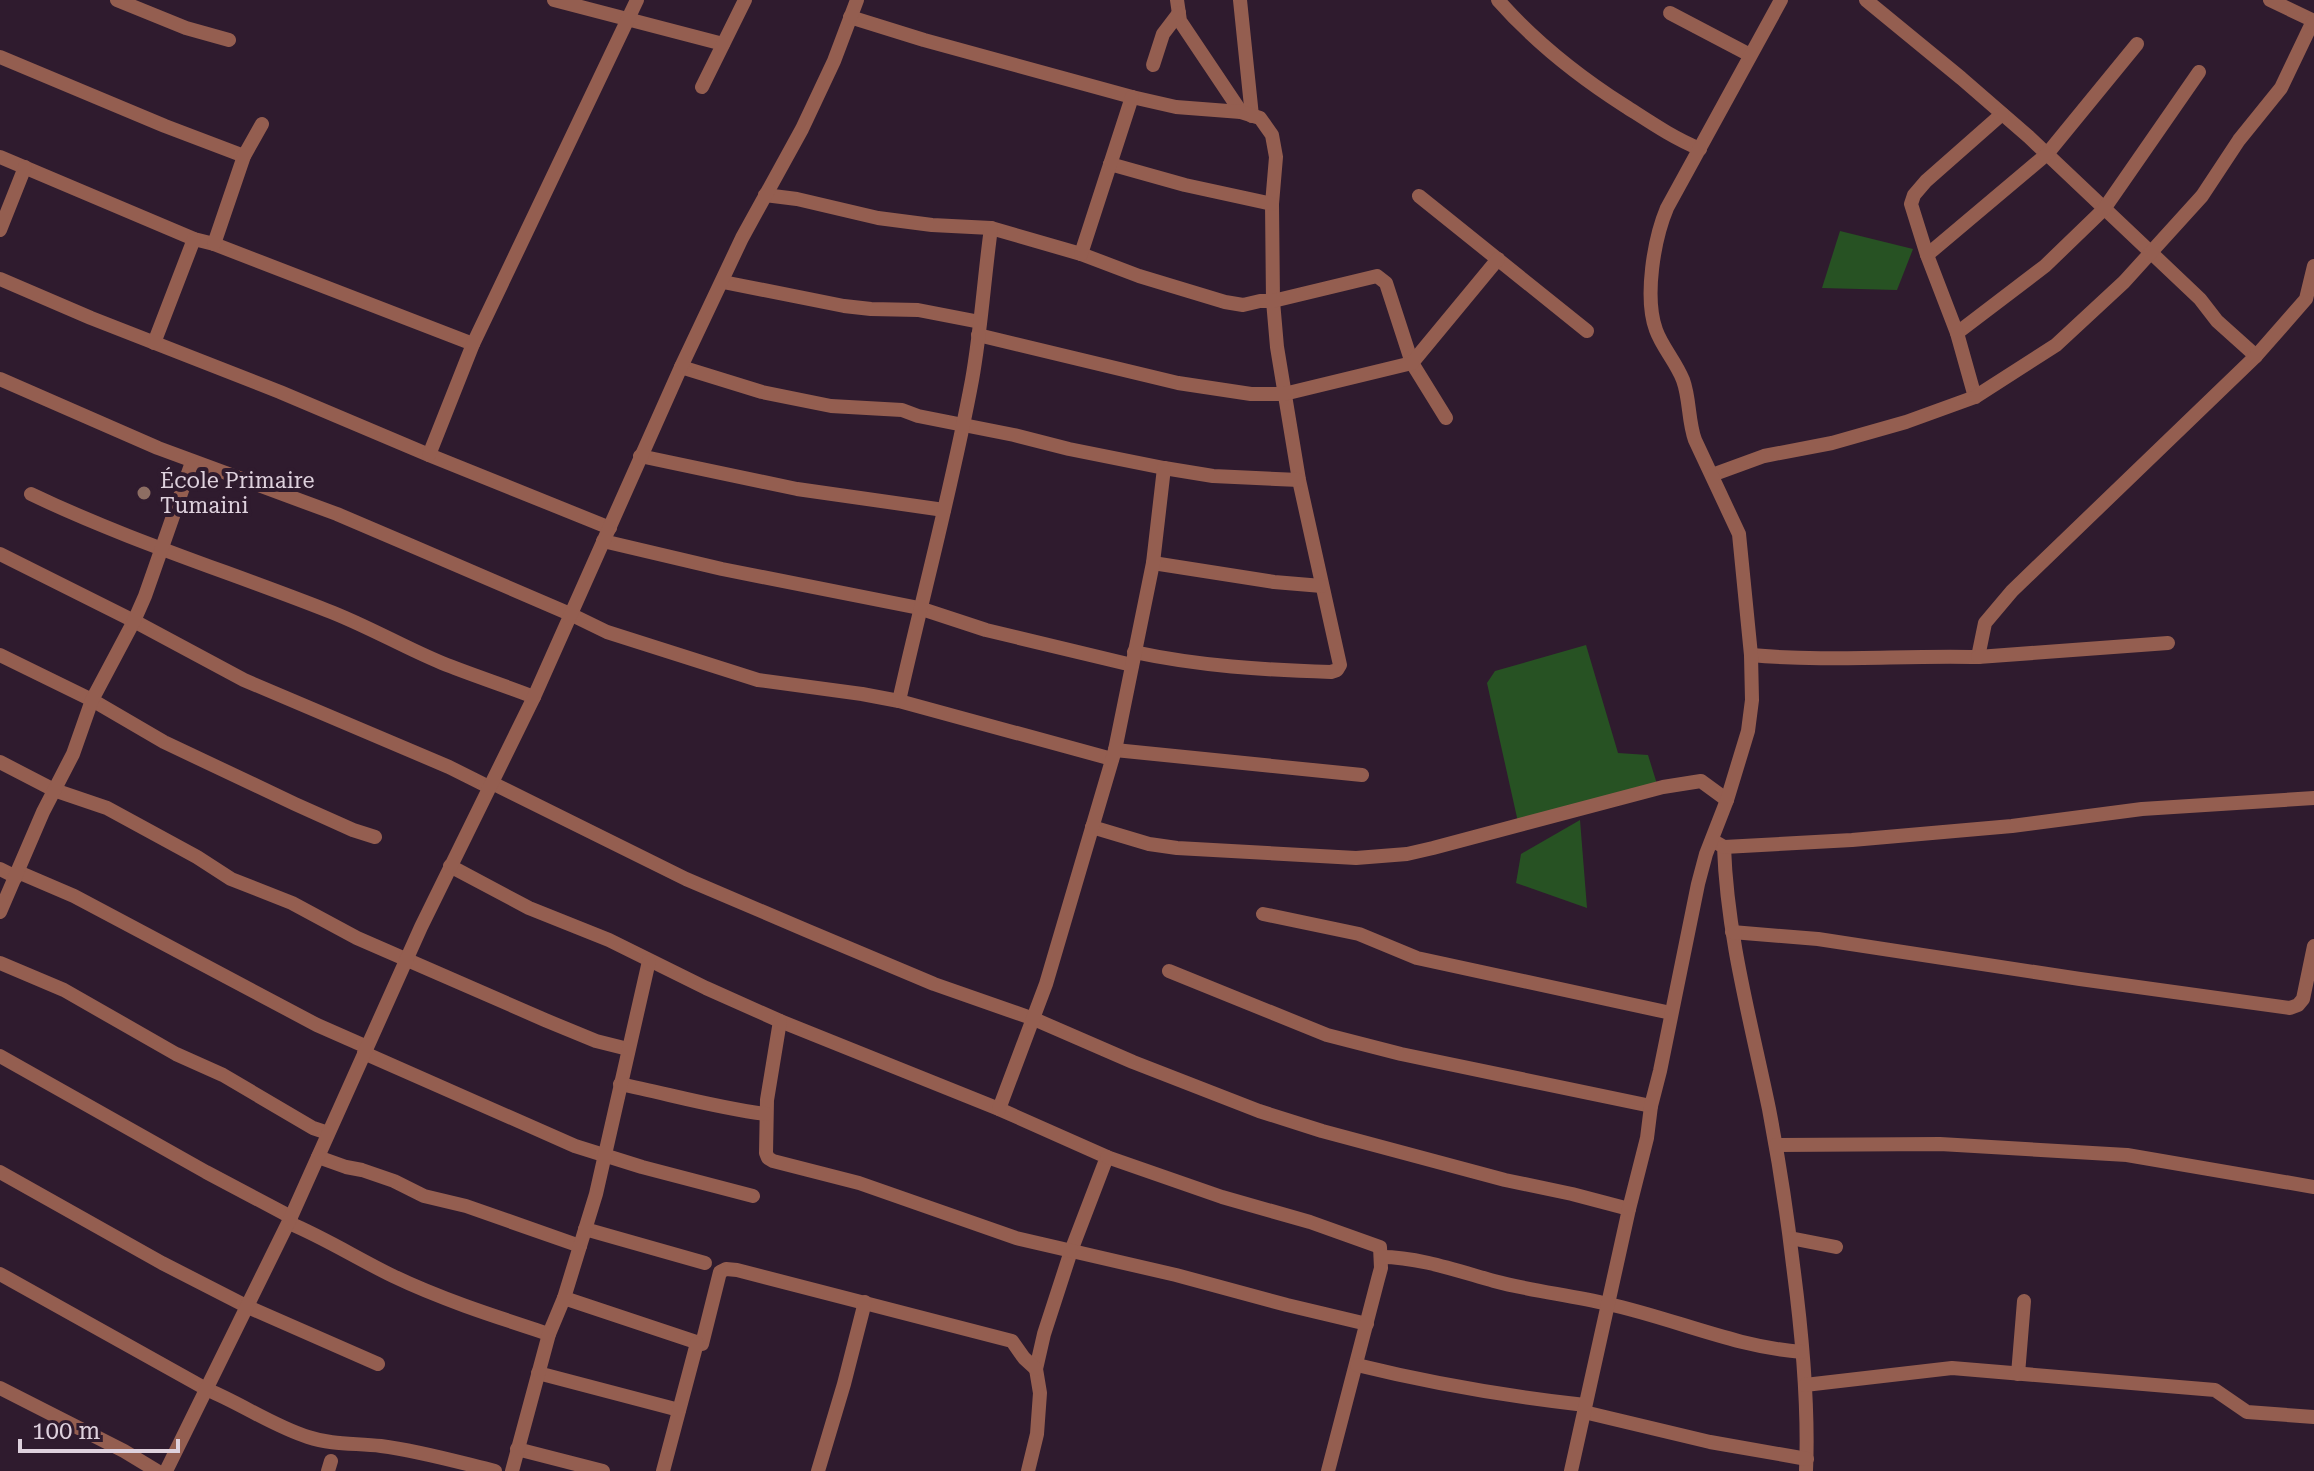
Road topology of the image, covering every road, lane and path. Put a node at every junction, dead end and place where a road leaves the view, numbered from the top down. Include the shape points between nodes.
1 (117, 0) edge
2 (554, 0) edge
3 (637, 0) edge
4 (745, 0) edge
5 (857, 0) edge
6 (1240, 0) edge
7 (1498, 0) edge
8 (1781, 0) edge
9 (1866, 0) edge
10 (2277, 2) edge
11 (1178, 6) edge
12 (1670, 13) dead end
13 (850, 17) junction
14 (628, 19) junction
15 (2314, 21) edge
16 (229, 40) dead end
17 (723, 44) junction
18 (2137, 44) dead end
19 (1750, 55) junction
20 (0, 57) edge
21 (1153, 65) dead end
22 (2199, 72) dead end
23 (702, 87) dead end
24 (1132, 97) junction
25 (1246, 114) junction
26 (2002, 114) junction
27 (262, 124) dead end
28 (1700, 149) junction
29 (2047, 154) junction
30 (244, 156) junction
31 (0, 157) edge
32 (1110, 164) junction
33 (25, 167) junction
34 (765, 195) junction
35 (1419, 196) dead end
36 (1272, 204) junction
37 (2104, 209) junction
38 (991, 228) junction
39 (0, 230) edge
40 (194, 239) junction
41 (214, 244) junction
42 (2152, 253) junction
43 (1081, 254) junction
44 (1927, 255) junction
45 (1498, 259) junction
46 (2314, 266) edge
47 (0, 279) edge
48 (723, 282) junction
49 (1273, 301) junction
50 (979, 328) junction
51 (1587, 331) dead end
52 (1957, 333) junction
53 (154, 343) junction
54 (473, 344) junction
55 (2256, 356) junction
56 (1412, 363) junction
57 (681, 367) junction
58 (0, 379) edge
59 (1284, 394) junction
60 (1975, 397) junction
61 (1446, 418) dead end
62 (963, 424) junction
63 (429, 455) junction
64 (640, 456) junction
65 (192, 462) junction
66 (1164, 468) junction
67 (1712, 475) junction
68 (1299, 480) junction
69 (31, 494) dead end
70 (944, 510) junction
71 (607, 534) junction
72 (161, 550) junction
73 (0, 554) edge
74 (1153, 563) junction
75 (1322, 586) junction
76 (919, 608) junction
77 (570, 614) junction
78 (134, 621) junction
79 (2168, 643) dead end
80 (0, 655) edge
81 (1751, 655) junction
82 (1978, 657) junction
83 (1133, 658) junction
84 (534, 697) junction
85 (92, 700) junction
86 (899, 701) junction
87 (1114, 755) junction
88 (0, 762) edge
89 (1362, 775) dead end
90 (490, 785) junction
91 (54, 790) junction
92 (2314, 798) edge
93 (1727, 800) junction
94 (1092, 827) junction
95 (375, 837) dead end
96 (1718, 843) junction
97 (450, 866) junction
98 (0, 869) edge
99 (17, 874) junction
100 (0, 912) edge
101 (1263, 914) dead end
102 (1732, 932) junction
103 (2314, 946) edge
104 (407, 959) junction
105 (649, 961) junction
106 (0, 963) edge
107 (1169, 971) dead end
108 (1671, 1013) junction
109 (1034, 1019) junction
110 (780, 1021) junction
111 (628, 1049) junction
112 (366, 1050) junction
113 (0, 1056) edge
114 (620, 1084) junction
115 (1651, 1106) junction
116 (999, 1109) junction
117 (766, 1114) junction
118 (328, 1133) junction
119 (1776, 1145) junction
120 (605, 1156) junction
121 (318, 1157) junction
122 (1107, 1157) junction
123 (0, 1172) edge
124 (2314, 1187) edge
125 (753, 1196) dead end
126 (1629, 1209) junction
127 (290, 1220) junction
128 (585, 1229) junction
129 (1790, 1238) junction
130 (580, 1246) junction
131 (1836, 1247) dead end
132 (1071, 1251) junction
133 (1381, 1257) junction
134 (705, 1263) dead end
135 (0, 1274) edge
136 (564, 1298) junction
137 (2024, 1301) dead end
138 (865, 1302) junction
139 (1608, 1304) junction
140 (248, 1307) junction
141 (1367, 1324) junction
142 (549, 1334) junction
143 (697, 1343) junction
144 (1802, 1352) junction
145 (378, 1364) dead end
146 (1357, 1365) junction
147 (1036, 1369) junction
148 (538, 1373) junction
149 (2018, 1374) junction
150 (1805, 1385) junction
151 (0, 1388) edge
152 (208, 1390) junction
153 (1584, 1408) junction
154 (679, 1410) junction
155 (2314, 1417) edge
156 (517, 1449) junction
157 (1806, 1465) edge
158 (1331, 1470) edge
159 (157, 1471) edge
160 (166, 1471) edge
161 (495, 1471) edge
162 (512, 1471) edge
163 (603, 1471) edge
164 (663, 1471) edge
165 (818, 1471) edge
166 (1028, 1471) edge
167 (1571, 1471) edge

1 - 16 street
2 - 14 street
3 - 14 street
4 - 17 street
5 - 13 street
6 - 25 street
7 - 28 street via 1585,80 1662,131
8 - 19 street
9 - 26 street
10 - 15 street
11 - 21 street
11 - 25 street via 1180,21
12 - 19 street
13 - 24 street
13 - 34 street via 802,129
14 - 17 street
14 - 54 street
15 - 42 street via 2281,88 2202,196
17 - 23 street
18 - 29 street
19 - 28 street
20 - 30 street
22 - 37 street
24 - 25 street
24 - 32 street
25 - 36 street via 1260,118 1272,135
26 - 29 street
26 - 44 street via 1914,195 1911,204
27 - 30 street
28 - 67 street via 1658,229 1652,301 1656,330 1684,382 1689,425
29 - 37 street
29 - 44 street
30 - 41 street
31 - 33 street
32 - 36 street
32 - 43 street
33 - 39 street
33 - 40 street
34 - 38 street via 878,218
34 - 48 street
35 - 45 street
36 - 49 street
37 - 42 street
37 - 52 street via 2045,266
38 - 43 street
38 - 50 street
40 - 41 street
40 - 53 street
41 - 54 street
42 - 55 street
42 - 60 street via 2056,345
43 - 49 street via 1225,302
44 - 52 street
45 - 51 street
45 - 56 street
46 - 55 street via 2306,299
47 - 53 street
48 - 50 street via 844,306 918,310
48 - 57 street
49 - 56 street via 1377,276 1386,283
49 - 59 street
50 - 59 street via 1178,383
50 - 62 street
52 - 60 street
53 - 63 street
54 - 63 street
55 - 82 street via 2012,591 1985,623
56 - 59 street
56 - 61 street
57 - 62 street via 831,406 902,410
57 - 64 street
58 - 65 street
59 - 68 street
60 - 67 street via 1906,422 1764,456
62 - 66 street
62 - 70 street
63 - 71 street
64 - 70 street via 797,489
64 - 71 street
65 - 72 street
65 - 77 street via 337,514
66 - 68 street
66 - 74 street
67 - 81 street via 1739,534
68 - 75 street
69 - 72 street
70 - 76 street
71 - 76 street via 722,569
71 - 77 street
72 - 78 street
72 - 84 street via 329,611 441,663
73 - 78 street
74 - 75 street
74 - 83 street
75 - 83 street via 1337,670 1255,670
76 - 83 street via 986,630
76 - 86 street
77 - 84 street
77 - 86 street via 607,632 758,680
78 - 85 street
78 - 90 street via 244,680
79 - 82 street
80 - 85 street
81 - 82 street via 1799,660
81 - 93 street via 1748,731
83 - 87 street
84 - 90 street
85 - 91 street
85 - 95 street via 164,742
86 - 87 street
87 - 89 street
87 - 94 street
88 - 91 street
90 - 97 street
90 - 109 street via 686,879 934,984
91 - 99 street
91 - 104 street via 107,808 231,879
92 - 96 street via 2142,809 1852,840
93 - 94 street via 1701,781 1407,854 1356,858 1177,848
93 - 96 street
94 - 109 street
96 - 102 street
96 - 108 street via 1706,854
97 - 104 street
97 - 105 street
98 - 99 street
99 - 100 street
99 - 112 street via 74,896
101 - 108 street via 1359,934 1417,958
102 - 103 street via 1818,939 2290,1008 2303,999
102 - 119 street
104 - 111 street via 571,1031
104 - 112 street
105 - 110 street
105 - 111 street
106 - 118 street via 64,990
107 - 115 street via 1327,1035
108 - 115 street
109 - 116 street
109 - 126 street via 1259,1111
110 - 116 street
110 - 117 street
111 - 114 street
112 - 118 street
112 - 120 street via 497,1113
113 - 127 street
114 - 117 street
114 - 120 street
115 - 126 street
116 - 122 street
117 - 132 street via 766,1153 773,1161
118 - 121 street
119 - 124 street via 1940,1144 2127,1155
119 - 129 street
120 - 125 street
120 - 128 street
121 - 127 street
121 - 130 street
122 - 132 street
122 - 133 street via 1369,1242 1380,1247
123 - 140 street
126 - 139 street
127 - 140 street
127 - 142 street via 396,1277
128 - 130 street
128 - 134 street
129 - 131 street
129 - 144 street
130 - 136 street
132 - 141 street
132 - 147 street
133 - 139 street
133 - 141 street
135 - 152 street
136 - 142 street
136 - 143 street
137 - 149 street
138 - 143 street via 726,1269 720,1272 703,1343
138 - 147 street via 1012,1341
138 - 165 street
139 - 144 street via 1772,1350
139 - 153 street
140 - 145 street
140 - 152 street
141 - 146 street
142 - 148 street
143 - 154 street
144 - 150 street
146 - 153 street via 1430,1383
146 - 158 street
147 - 166 street via 1037,1434
148 - 154 street
148 - 156 street
149 - 150 street via 1952,1368
149 - 155 street via 2215,1390 2247,1412
150 - 157 street
151 - 159 street
152 - 160 street
152 - 161 street via 310,1438 420,1452
153 - 157 street
153 - 167 street
154 - 164 street
156 - 162 street
156 - 163 street

